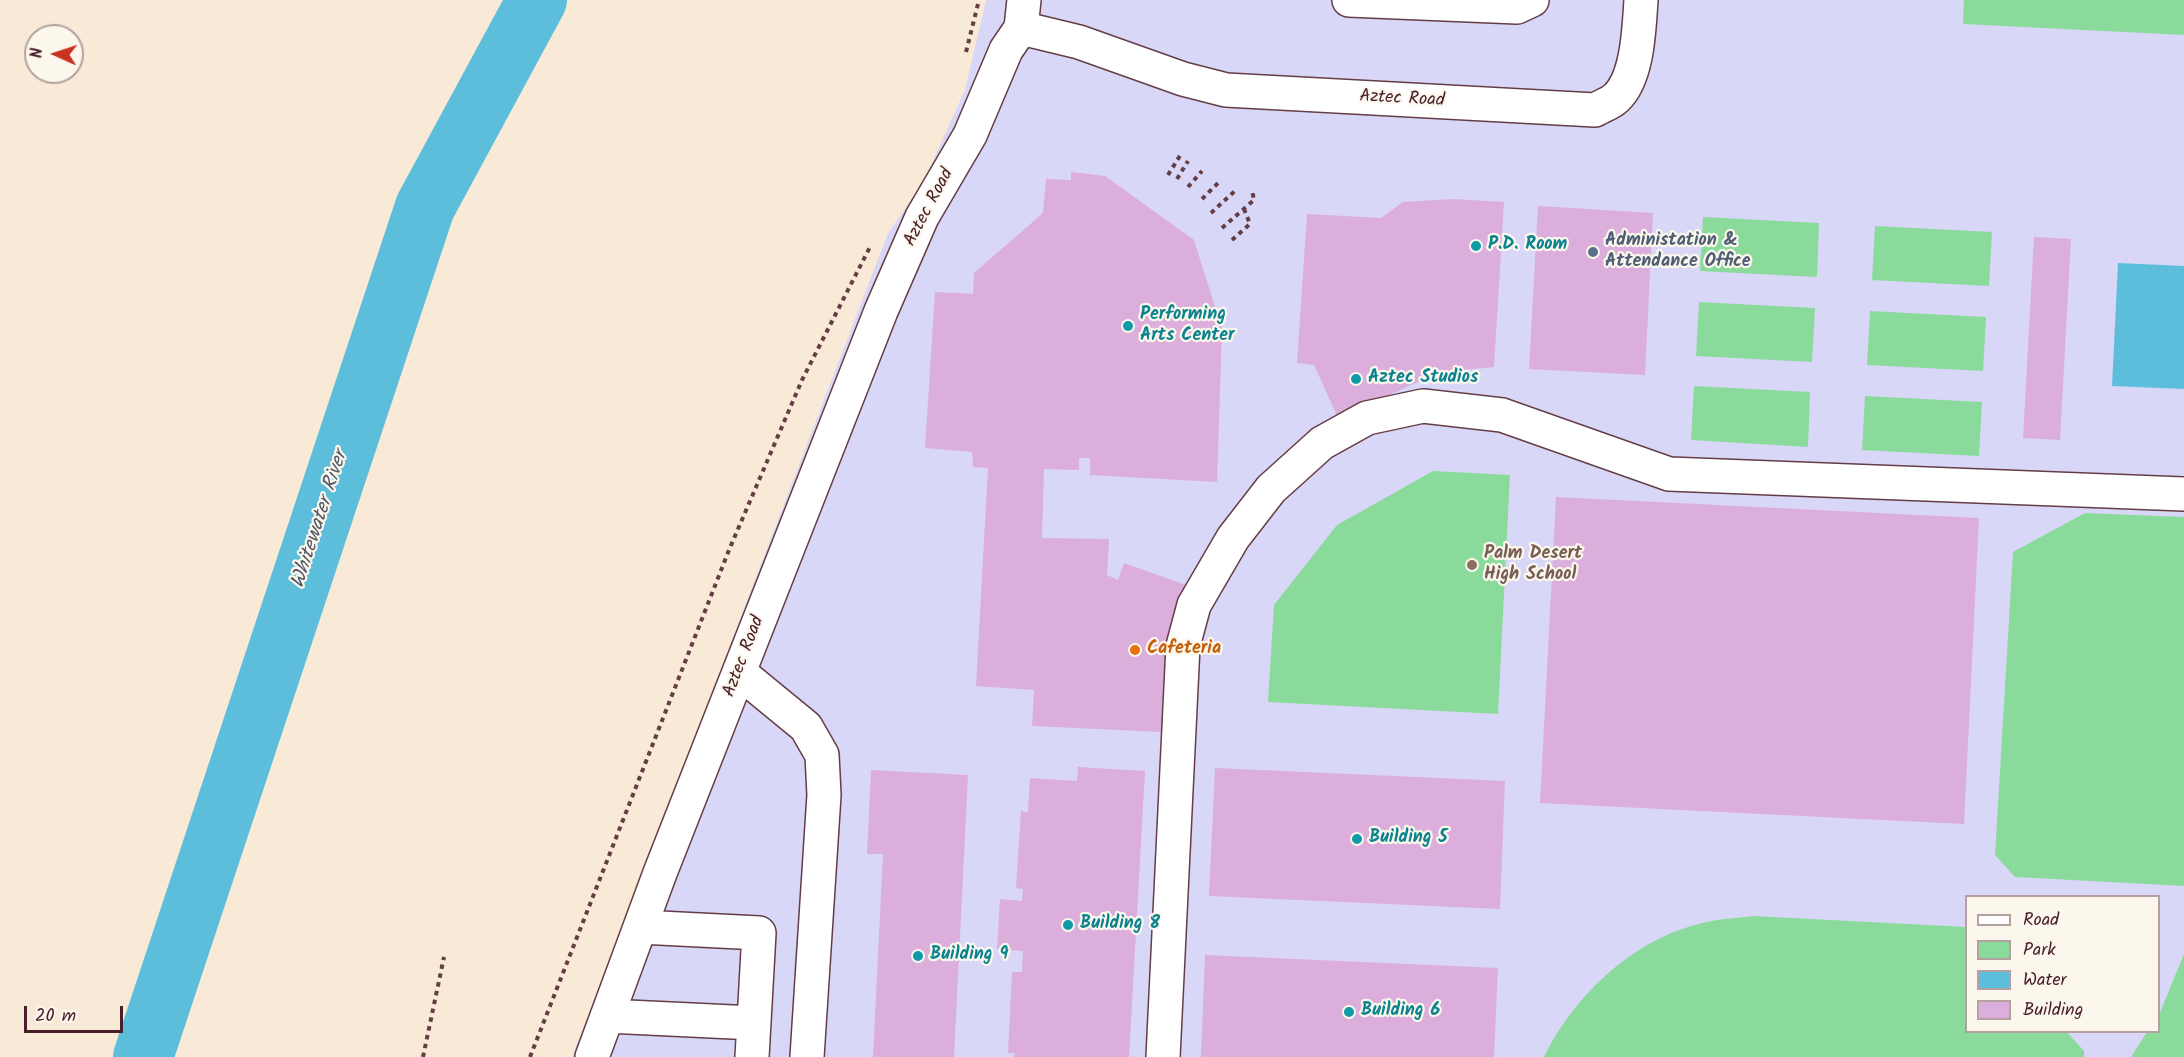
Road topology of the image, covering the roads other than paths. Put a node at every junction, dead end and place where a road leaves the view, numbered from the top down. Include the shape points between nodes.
1 (1349, 0) edge
2 (1532, 0) edge
3 (1641, 0) edge
4 (1022, 14) edge
5 (2184, 494) edge
6 (739, 672) junction
7 (640, 927) junction
8 (607, 1016) junction
9 (754, 1023) junction
10 (592, 1057) edge
11 (752, 1057) edge
12 (807, 1057) edge
13 (1163, 1057) edge

1 - 2 lane via 1517,7
3 - 4 lane, Aztec Road via 1628,84 1615,100 1595,110 1226,90 1079,42
4 - 6 lane, Aztec Road via 970,135 917,228 881,311
5 - 13 lane via 1669,474 1502,415 1423,406 1367,418 1322,443 1271,489 1233,538 1194,605 1183,646
6 - 7 lane, Aztec Road
6 - 12 lane via 806,727 822,755 824,795
7 - 8 lane, Aztec Road
7 - 9 lane via 759,933
8 - 9 lane
8 - 10 lane, Aztec Road
9 - 11 lane

